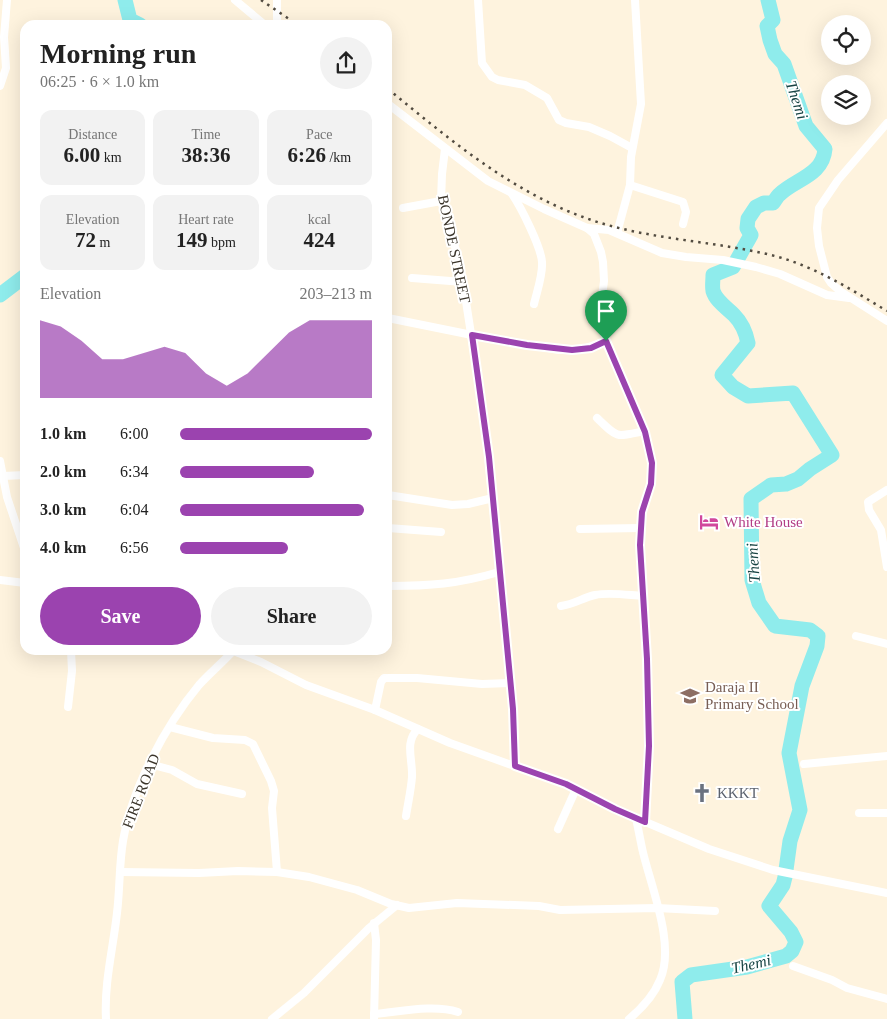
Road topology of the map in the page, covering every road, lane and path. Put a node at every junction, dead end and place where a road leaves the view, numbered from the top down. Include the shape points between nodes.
1 (7, 0) edge
2 (235, 0) edge
3 (277, 0) edge
4 (478, 0) edge
5 (635, 0) edge
6 (259, 20) edge
7 (277, 20) edge
8 (0, 86) edge
9 (392, 107) edge
10 (887, 123) edge
11 (632, 148) junction
12 (445, 149) junction
13 (630, 186) junction
14 (512, 194) junction
15 (441, 201) junction
16 (402, 208) dead end
17 (683, 224) dead end
18 (587, 228) junction
19 (617, 233) junction
20 (412, 278) dead end
21 (463, 282) junction
22 (849, 298) junction
23 (534, 304) dead end
24 (392, 319) edge
25 (887, 321) edge
26 (472, 335) junction
27 (606, 341) junction
28 (596, 418) dead end
29 (645, 432) junction
30 (0, 461) edge
31 (20, 475) edge
32 (3, 476) junction
33 (887, 490) edge
34 (392, 496) edge
35 (493, 498) junction
36 (392, 528) edge
37 (641, 528) junction
38 (580, 529) dead end
39 (442, 532) dead end
40 (20, 536) edge
41 (887, 567) edge
42 (499, 572) junction
43 (0, 580) edge
44 (20, 582) edge
45 (392, 586) edge
46 (642, 596) junction
47 (561, 606) dead end
48 (856, 636) dead end
49 (887, 644) edge
50 (71, 655) edge
51 (228, 655) edge
52 (245, 655) edge
53 (511, 683) junction
54 (68, 707) dead end
55 (375, 710) junction
56 (170, 727) junction
57 (418, 728) junction
58 (887, 756) edge
59 (149, 764) junction
60 (804, 764) dead end
61 (515, 766) junction
62 (576, 789) junction
63 (242, 794) dead end
64 (859, 813) dead end
65 (887, 813) edge
66 (406, 816) dead end
67 (636, 818) junction
68 (645, 822) junction
69 (558, 829) dead end
70 (121, 872) junction
71 (277, 872) junction
72 (887, 893) edge
73 (397, 906) junction
74 (657, 908) junction
75 (715, 912) dead end
76 (374, 923) junction
77 (793, 966) dead end
78 (887, 999) edge
79 (458, 1012) dead end
80 (374, 1017) edge
81 (106, 1019) edge
82 (272, 1019) edge
83 (629, 1019) edge

1 - 8 street via 6,68
2 - 6 street
3 - 7 street
4 - 11 street via 481,58 492,77 525,85 547,98 559,120 589,127
5 - 11 street via 642,104
9 - 12 street
10 - 22 street via 838,180 819,208 818,244 827,277
11 - 13 street
12 - 14 street
12 - 15 street, BONDE STREET
13 - 17 street via 683,202 686,212
13 - 19 street
14 - 18 street
14 - 23 street via 542,261
15 - 16 street
15 - 21 street, BONDE STREET via 458,253
18 - 19 street
18 - 27 street via 594,234 603,262 600,319
19 - 22 street via 662,253 756,266 827,295
20 - 21 street
21 - 26 street, BONDE STREET
22 - 25 street
24 - 26 street
26 - 27 street via 572,350 591,348
26 - 35 street, BONDE STREET
27 - 29 street
28 - 29 street via 613,434
29 - 37 street via 652,473
30 - 32 street
31 - 32 street
32 - 40 street
33 - 41 street via 868,502 881,530
34 - 35 street via 452,505
35 - 42 street, BONDE STREET
36 - 39 street
37 - 38 street
37 - 46 street
42 - 45 street via 461,583
42 - 53 street, BONDE STREET
43 - 44 street
46 - 47 street via 604,593
46 - 68 street via 649,746
48 - 49 street
50 - 54 street
51 - 56 street, FIRE ROAD via 200,684
52 - 55 street via 306,685
53 - 55 street via 384,678
53 - 61 street, BONDE STREET
55 - 57 street
56 - 59 street, FIRE ROAD
56 - 71 street via 253,744 274,791 272,808
57 - 61 street
57 - 66 street via 410,741 412,776
58 - 60 street
59 - 63 street via 172,770 197,784
59 - 70 street, FIRE ROAD via 126,828
61 - 62 street
62 - 67 street
62 - 69 street
64 - 65 street
67 - 68 street
67 - 74 street
68 - 72 street via 709,849 773,870
70 - 71 street
70 - 81 street, FIRE ROAD via 107,979
71 - 73 street via 349,888
73 - 74 street via 409,908 457,903 539,906 560,910
73 - 76 street
74 - 75 street
74 - 83 street via 666,948 662,975 641,1008
76 - 80 street
76 - 82 street
77 - 78 street via 847,988
79 - 80 street via 433,1009

